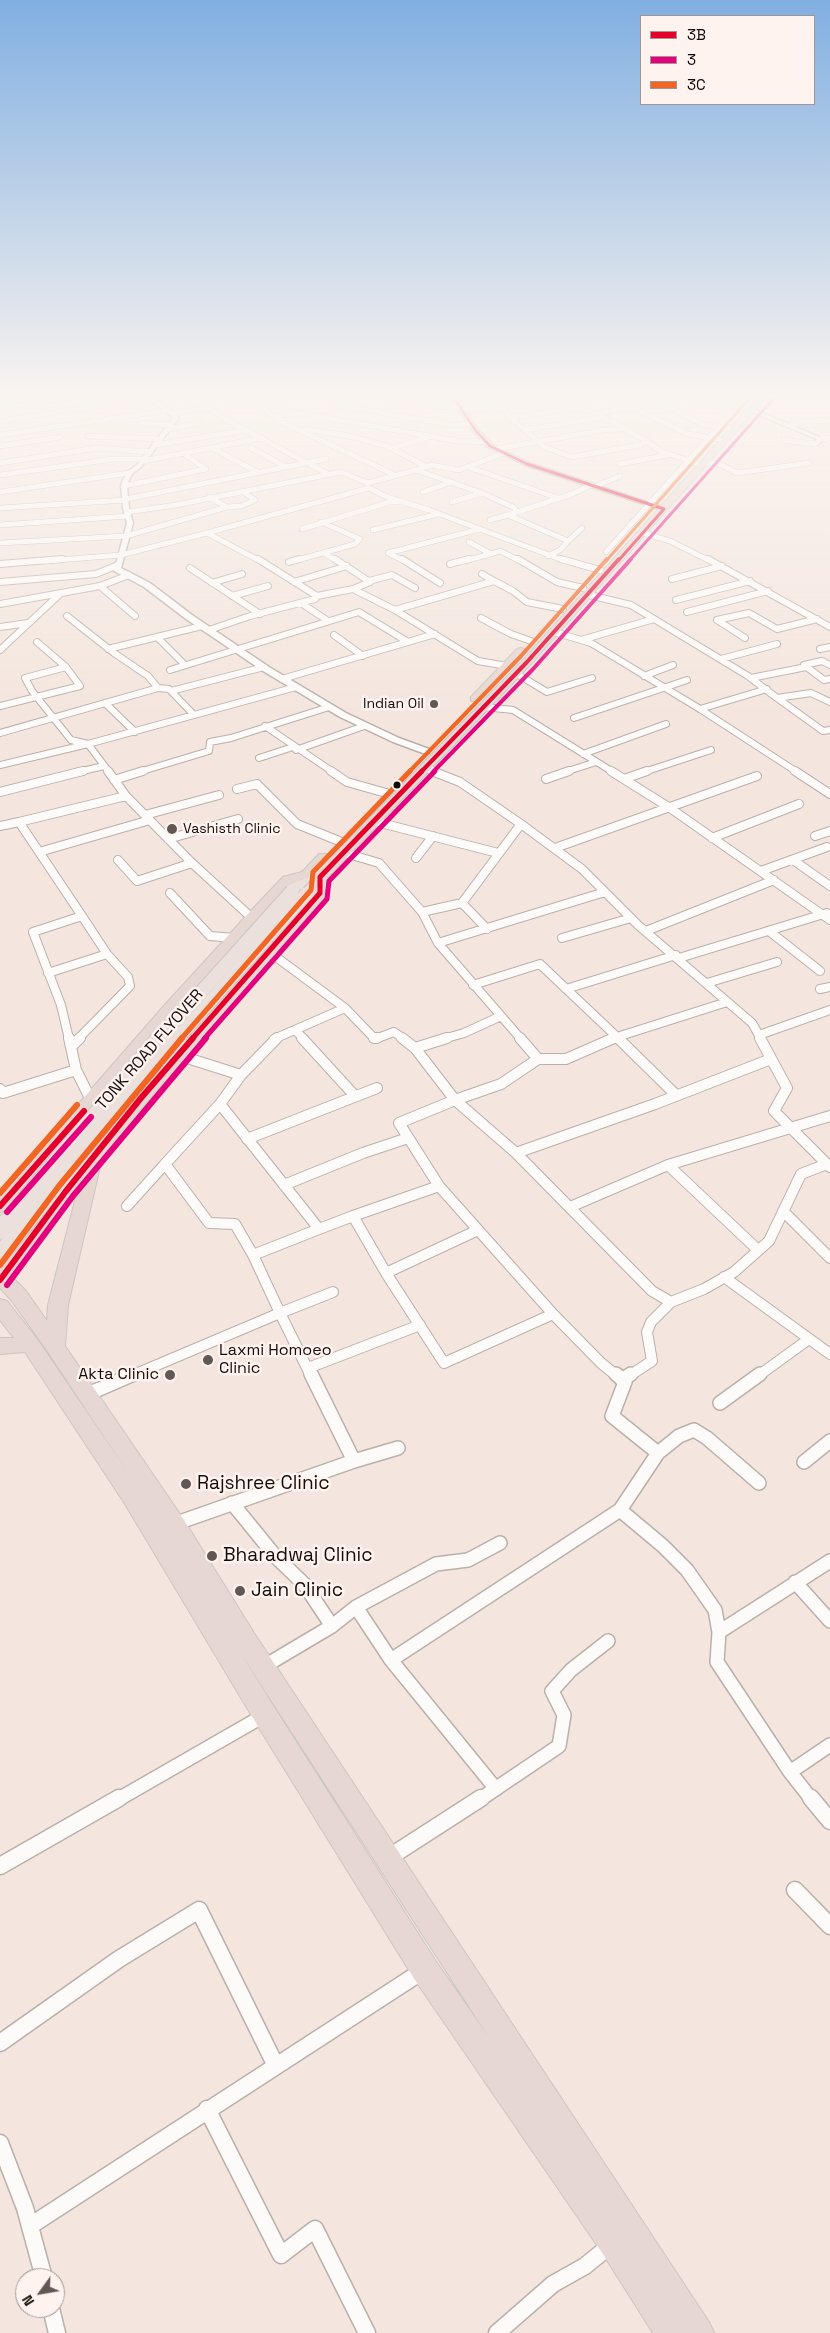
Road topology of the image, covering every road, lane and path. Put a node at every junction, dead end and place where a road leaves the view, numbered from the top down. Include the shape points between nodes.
1 (29, 501) edge
2 (100, 501) edge
3 (126, 501) edge
4 (193, 501) edge
5 (214, 501) edge
6 (253, 501) edge
7 (323, 501) edge
8 (400, 501) edge
9 (456, 501) edge
10 (498, 501) edge
11 (549, 501) edge
12 (641, 501) edge
13 (661, 501) edge
14 (661, 501) edge
15 (404, 502) junction
16 (452, 502) dead end
17 (30, 506) junction
18 (656, 506) junction
19 (228, 507) junction
20 (0, 508) edge
21 (515, 512) junction
22 (127, 514) junction
23 (438, 514) junction
24 (508, 515) junction
25 (184, 519) junction
26 (490, 520) dead end
27 (322, 522) junction
28 (192, 524) dead end
29 (0, 525) edge
30 (200, 528) dead end
31 (582, 528) dead end
32 (302, 529) dead end
33 (480, 529) junction
34 (372, 530) dead end
35 (207, 533) junction
36 (643, 533) junction
37 (126, 536) junction
38 (568, 541) junction
39 (469, 542) dead end
40 (0, 543) edge
41 (606, 552) dead end
42 (324, 553) junction
43 (491, 554) junction
44 (121, 555) junction
45 (548, 556) junction
46 (289, 562) dead end
47 (0, 564) edge
48 (450, 564) dead end
49 (118, 565) junction
50 (346, 566) junction
51 (722, 566) junction
52 (190, 568) dead end
53 (600, 570) junction
54 (242, 574) dead end
55 (482, 574) dead end
56 (129, 575) junction
57 (672, 579) dead end
58 (369, 581) junction
59 (494, 581) junction
60 (750, 581) junction
61 (0, 582) edge
62 (294, 582) junction
63 (440, 582) dead end
64 (212, 583) junction
65 (100, 586) junction
66 (268, 586) dead end
67 (353, 588) junction
68 (415, 588) dead end
69 (768, 591) junction
70 (586, 592) junction
71 (60, 593) junction
72 (232, 596) junction
73 (317, 596) junction
74 (693, 596) junction
75 (676, 600) dead end
76 (300, 603) junction
77 (0, 604) edge
78 (383, 604) junction
79 (711, 606) junction
80 (375, 607) dead end
81 (367, 609) dead end
82 (563, 609) junction
83 (395, 610) junction
84 (359, 612) junction
85 (687, 612) dead end
86 (260, 614) junction
87 (67, 616) dead end
88 (135, 616) dead end
89 (481, 618) dead end
90 (654, 619) junction
91 (817, 619) junction
92 (328, 621) junction
93 (28, 622) junction
94 (0, 627) edge
95 (830, 627) edge
96 (205, 628) junction
97 (554, 632) junction
98 (435, 634) junction
99 (334, 635) dead end
100 (157, 637) junction
101 (745, 638) dead end
102 (581, 640) junction
103 (532, 641) junction
104 (37, 642) dead end
105 (408, 642) junction
106 (777, 644) dead end
107 (830, 647) edge
108 (108, 648) junction
109 (820, 649) dead end
110 (0, 650) edge
111 (239, 650) junction
112 (363, 656) junction
113 (721, 659) junction
114 (185, 665) junction
115 (673, 665) dead end
116 (830, 665) edge
117 (806, 666) junction
118 (264, 667) junction
119 (66, 668) junction
120 (170, 670) dead end
121 (512, 670) junction
122 (644, 676) junction
123 (592, 678) dead end
124 (751, 678) junction
125 (830, 678) edge
126 (282, 679) junction
127 (687, 680) dead end
128 (296, 687) junction
129 (158, 688) junction
130 (664, 688) junction
131 (767, 689) junction
132 (171, 691) junction
133 (37, 697) junction
134 (777, 698) junction
135 (830, 702) edge
136 (105, 703) junction
137 (0, 706) edge
138 (329, 707) junction
139 (484, 707) junction
140 (700, 709) junction
141 (194, 715) junction
142 (54, 717) junction
143 (574, 718) dead end
144 (666, 724) dead end
145 (265, 726) junction
146 (364, 726) junction
147 (830, 730) edge
148 (135, 732) junction
149 (0, 733) edge
150 (88, 744) junction
151 (295, 749) junction
152 (426, 750) junction
153 (711, 750) dead end
154 (582, 754) junction
155 (259, 758) dead end
156 (596, 762) junction
157 (0, 765) edge
158 (104, 766) junction
159 (424, 768) junction
160 (757, 776) dead end
161 (546, 779) dead end
162 (624, 779) junction
163 (114, 780) junction
164 (237, 789) dead end
165 (0, 792) edge
166 (386, 793) junction
167 (830, 794) edge
168 (219, 795) dead end
169 (126, 796) junction
170 (799, 804) dead end
171 (670, 808) junction
172 (147, 818) junction
173 (238, 819) dead end
174 (373, 821) junction
175 (19, 822) junction
176 (521, 824) junction
177 (0, 826) edge
178 (830, 831) edge
179 (433, 836) junction
180 (815, 836) dead end
181 (712, 838) junction
182 (168, 839) junction
183 (342, 847) junction
184 (827, 847) dead end
185 (555, 848) junction
186 (39, 852) junction
187 (498, 853) junction
188 (416, 858) dead end
189 (118, 860) dead end
190 (793, 860) junction
191 (192, 863) junction
192 (761, 871) junction
193 (830, 874) edge
194 (313, 877) junction
195 (819, 878) junction
196 (774, 880) junction
197 (830, 886) edge
198 (605, 892) junction
199 (170, 893) dead end
200 (299, 893) junction
201 (462, 902) junction
202 (422, 912) junction
203 (826, 913) edge
204 (82, 916) junction
205 (252, 918) junction
206 (631, 918) junction
207 (830, 920) edge
208 (487, 929) junction
209 (646, 931) junction
210 (770, 931) junction
211 (235, 938) junction
212 (562, 938) dead end
213 (438, 943) junction
214 (268, 951) junction
215 (107, 954) junction
216 (678, 957) junction
217 (777, 962) dead end
218 (820, 971) dead end
219 (48, 973) junction
220 (708, 984) junction
221 (473, 985) junction
222 (830, 987) edge
223 (566, 989) junction
224 (820, 989) dead end
225 (727, 1002) junction
226 (345, 1008) junction
227 (830, 1010) edge
228 (500, 1017) junction
229 (296, 1030) junction
230 (759, 1035) junction
231 (617, 1038) junction
232 (71, 1047) junction
233 (415, 1048) junction
234 (179, 1052) junction
235 (538, 1059) junction
236 (771, 1059) junction
237 (76, 1070) junction
238 (241, 1075) junction
239 (377, 1088) dead end
240 (1, 1092) edge
241 (676, 1095) junction
242 (355, 1096) junction
243 (141, 1098) junction
244 (455, 1100) junction
245 (92, 1102) junction
246 (220, 1104) junction
247 (830, 1116) edge
248 (791, 1128) junction
249 (408, 1138) junction
250 (247, 1139) junction
251 (95, 1153) junction
252 (516, 1153) junction
253 (165, 1164) junction
254 (668, 1165) junction
255 (828, 1166) edge
256 (284, 1184) junction
257 (439, 1186) junction
258 (0, 1206) edge
259 (127, 1206) dead end
260 (570, 1208) junction
261 (783, 1211) junction
262 (353, 1216) junction
263 (319, 1229) junction
264 (0, 1230) edge
265 (478, 1230) junction
266 (758, 1250) junction
267 (0, 1255) edge
268 (253, 1255) junction
269 (830, 1258) edge
270 (386, 1273) junction
271 (724, 1277) junction
272 (1, 1278) edge
273 (333, 1292) dead end
274 (671, 1302) junction
275 (0, 1306) edge
276 (280, 1313) junction
277 (553, 1314) junction
278 (420, 1325) junction
279 (809, 1339) junction
280 (30, 1344) junction
281 (0, 1346) edge
282 (55, 1347) junction
283 (830, 1354) edge
284 (308, 1368) junction
285 (622, 1380) junction
286 (88, 1394) junction
287 (720, 1403) dead end
288 (830, 1441) edge
289 (398, 1448) dead end
290 (658, 1453) junction
291 (354, 1461) junction
292 (804, 1462) dead end
293 (759, 1483) dead end
294 (232, 1503) junction
295 (620, 1510) junction
296 (174, 1524) junction
297 (500, 1543) dead end
298 (830, 1561) edge
299 (795, 1582) junction
300 (356, 1607) junction
301 (830, 1620) edge
302 (332, 1626) junction
303 (719, 1632) junction
304 (608, 1641) dead end
305 (391, 1660) junction
306 (263, 1667) junction
307 (265, 1715) junction
308 (830, 1745) edge
309 (790, 1772) junction
310 (496, 1789) junction
311 (830, 1821) edge
312 (388, 1858) junction
313 (0, 1866) edge
314 (795, 1890) dead end
315 (830, 1926) edge
316 (425, 1970) junction
317 (0, 2044) edge
318 (276, 2066) junction
319 (207, 2109) junction
320 (0, 2143) edge
321 (30, 2226) junction
322 (614, 2243) junction
323 (41, 2268) edge
324 (53, 2318) edge
325 (57, 2333) edge
326 (367, 2333) edge
327 (497, 2333) edge
328 (671, 2333) edge
329 (698, 2333) edge

1 - 17 street
2 - 17 street
3 - 22 street
4 - 22 street
5 - 19 street
6 - 19 street
7 - 35 street
8 - 15 street
9 - 16 street
10 - 21 street via 515,508
11 - 21 street
12 - 18 street
13 - 18 highway
14 - 18 street
15 - 23 street
15 - 27 street via 390,502
17 - 20 street
18 - 36 highway
18 - 41 street
18 - 53 highway
19 - 25 street
21 - 24 street
22 - 29 street
22 - 37 street via 130,523
23 - 33 street
23 - 34 street
24 - 26 street
24 - 38 street
25 - 28 street
25 - 37 street
27 - 32 street
27 - 42 street via 360,539 355,544
30 - 35 street
31 - 38 street
33 - 45 street
33 - 63 street via 388,553
35 - 44 street
35 - 62 street
36 - 51 street via 670,541
36 - 70 highway
37 - 40 street
37 - 44 street
38 - 45 street
39 - 43 street
42 - 46 street
42 - 50 street
43 - 48 street
43 - 70 street via 500,551 557,582
44 - 47 street
44 - 49 street
45 - 53 street
49 - 56 street via 117,569
49 - 61 street via 96,574
50 - 58 street
50 - 62 street
51 - 57 street
51 - 60 street
52 - 64 street
53 - 70 highway
54 - 64 street
55 - 59 street
56 - 65 street
56 - 96 street
58 - 67 street
58 - 68 street via 392,575
59 - 82 street via 527,602
59 - 83 street
60 - 69 street
60 - 74 street
62 - 73 street
64 - 72 street
65 - 71 street
65 - 88 street
66 - 72 street
67 - 73 street
67 - 78 street
69 - 79 street
69 - 91 street
70 - 82 highway
70 - 90 street via 631,605
70 - 97 highway
71 - 77 street
71 - 93 street via 52,604
72 - 86 street
73 - 76 street
74 - 75 street
74 - 79 street
76 - 86 street
76 - 92 street
78 - 80 street
78 - 83 street
79 - 85 street
81 - 84 street
82 - 103 highway
83 - 98 street
84 - 92 street
84 - 105 street
86 - 96 street
87 - 108 street
89 - 103 street via 510,634
90 - 102 street
90 - 113 street
91 - 95 street
91 - 101 street via 778,629 749,613 717,620
92 - 111 street
93 - 94 street
93 - 110 street
96 - 100 street
96 - 111 street
97 - 102 street
97 - 121 highway
98 - 105 street
98 - 121 street via 478,661
99 - 112 street
100 - 108 street
100 - 114 street
102 - 122 street
103 - 121 highway
104 - 119 street
105 - 112 street
106 - 113 street
107 - 109 street
108 - 129 street via 148,676
111 - 114 street
111 - 118 street
112 - 126 street
113 - 124 street
114 - 120 street
115 - 122 street
116 - 117 street via 822,662
117 - 124 street
117 - 125 street via 824,680
118 - 126 street
118 - 132 street
119 - 133 street via 26,678
119 - 133 street via 80,686
121 - 123 street via 547,692
121 - 139 highway
121 - 152 highway
122 - 130 street
124 - 131 street
126 - 128 street
127 - 130 street
128 - 138 street
128 - 141 street
129 - 132 street
129 - 136 street
130 - 140 street
130 - 143 street
131 - 134 street
131 - 140 street
132 - 141 street
133 - 137 street
133 - 142 street
134 - 135 street via 811,693
134 - 147 street via 821,730
136 - 142 street
136 - 148 street
138 - 145 street
138 - 146 street
139 - 154 street via 513,710
139 - 159 highway
140 - 167 street
141 - 148 street
142 - 149 street
142 - 150 street via 71,740
144 - 154 street
145 - 151 street
145 - 163 street via 210,742 209,751
146 - 151 street
146 - 152 street
148 - 150 street
150 - 157 street
150 - 158 street
151 - 155 street
151 - 166 street via 346,782
152 - 166 highway
153 - 162 street
154 - 156 street
156 - 161 street
156 - 162 street
158 - 163 street
158 - 165 street
159 - 174 highway
159 - 176 street via 460,782
160 - 171 street
162 - 171 street
163 - 169 street
164 - 183 street via 257,784 297,824
166 - 183 highway
168 - 172 street
169 - 172 street
169 - 175 street
170 - 181 street
171 - 181 street
171 - 185 street
172 - 182 street
172 - 186 street
173 - 182 street
174 - 179 street
174 - 183 highway
175 - 177 street
175 - 186 street
176 - 185 street
176 - 187 street
178 - 180 street
179 - 187 street
179 - 188 street
181 - 192 street
182 - 191 street
183 - 194 highway
183 - 202 street via 379,864
184 - 190 street
185 - 198 street
186 - 204 street
187 - 201 street
189 - 191 street via 137,881
190 - 192 street
190 - 195 street
191 - 205 street
192 - 196 street
193 - 195 street
194 - 200 main road, TONK ROAD FLYOVER
194 - 205 highway via 288,880
194 - 214 highway via 321,888 320,893
195 - 197 street
196 - 203 street
196 - 209 street
198 - 206 street
198 - 208 street
199 - 211 street via 210,936
200 - 264 main road, TONK ROAD FLYOVER, bridge via 132,1070
200 - 267 main road, TONK ROAD FLYOVER, bridge via 146,1074
201 - 202 street
201 - 208 street
202 - 213 street
203 - 207 street
203 - 210 street
204 - 215 street
204 - 219 street via 33,932
205 - 211 highway
206 - 209 street
206 - 212 street
208 - 213 street
209 - 216 street
210 - 216 street
210 - 218 street
211 - 245 highway via 168,1010
213 - 221 street
214 - 226 street
214 - 234 highway
215 - 219 street
215 - 232 street via 128,977 130,986
216 - 220 street
216 - 223 street
217 - 220 street
219 - 232 street via 61,1005
220 - 225 street
221 - 223 street via 540,964
221 - 228 street
222 - 224 street
223 - 231 street
225 - 230 street via 752,1023
225 - 231 street
226 - 229 street
226 - 233 street via 375,1039 394,1032
227 - 230 street
228 - 233 street via 464,1033
228 - 235 street
229 - 238 street via 273,1040
229 - 242 street
230 - 236 street
231 - 235 street via 566,1059
231 - 241 street
232 - 237 street
233 - 244 street
234 - 238 street via 184,1057
234 - 243 highway
235 - 244 street via 501,1084
236 - 241 street
236 - 248 street via 787,1088 774,1111
237 - 240 street
237 - 245 street
238 - 246 street
239 - 242 street
241 - 252 street
242 - 250 street
243 - 245 street
243 - 251 highway
244 - 249 street via 399,1123
244 - 252 street
245 - 258 highway
246 - 250 street
246 - 253 street
247 - 248 street
248 - 254 street
248 - 255 street
249 - 256 street
249 - 257 street
250 - 256 street
251 - 272 highway
251 - 282 highway via 58,1306
252 - 260 street
253 - 259 street
253 - 268 street via 209,1223 235,1224
254 - 260 street
254 - 266 street
255 - 261 street via 801,1174
256 - 263 street
257 - 262 street
257 - 265 street
260 - 274 street via 652,1291
261 - 266 street via 769,1241
261 - 269 street
262 - 263 street
262 - 270 street
263 - 268 street
265 - 270 street
265 - 277 street
266 - 271 street
268 - 276 street
270 - 278 street
271 - 274 street
271 - 279 street
272 - 282 highway via 19,1296
273 - 276 street
274 - 285 street via 651,1322 647,1332 652,1361
275 - 280 highway
276 - 284 street
276 - 286 street
277 - 278 street via 444,1363
277 - 285 street
278 - 284 street
279 - 283 street
279 - 287 street
280 - 281 highway
280 - 307 highway via 134,1498
282 - 286 highway
284 - 291 street
285 - 290 street via 625,1382 612,1416
286 - 296 highway
288 - 292 street
289 - 291 street
290 - 293 street via 679,1436 694,1430
290 - 295 street
291 - 294 street
294 - 296 street
294 - 302 street via 276,1557 304,1584
295 - 303 street via 687,1570 714,1610
295 - 305 street via 591,1532 564,1545 540,1564
296 - 306 highway
297 - 300 street via 468,1560 436,1564
298 - 299 street
299 - 301 street
299 - 303 street
300 - 302 street
300 - 305 street
302 - 306 street
303 - 309 street via 717,1662
304 - 310 street via 571,1670 552,1691 564,1714 559,1746
305 - 310 street
306 - 312 highway
307 - 313 street
307 - 316 highway
308 - 309 street
309 - 311 street
310 - 312 street
312 - 329 highway
314 - 315 street
316 - 318 street
316 - 322 highway
317 - 318 street via 119,1959 199,1910
318 - 319 street
319 - 321 street
319 - 326 street via 281,2255 315,2229
320 - 321 street
321 - 323 street
322 - 327 street via 585,2266 553,2284
322 - 328 highway
324 - 325 street

